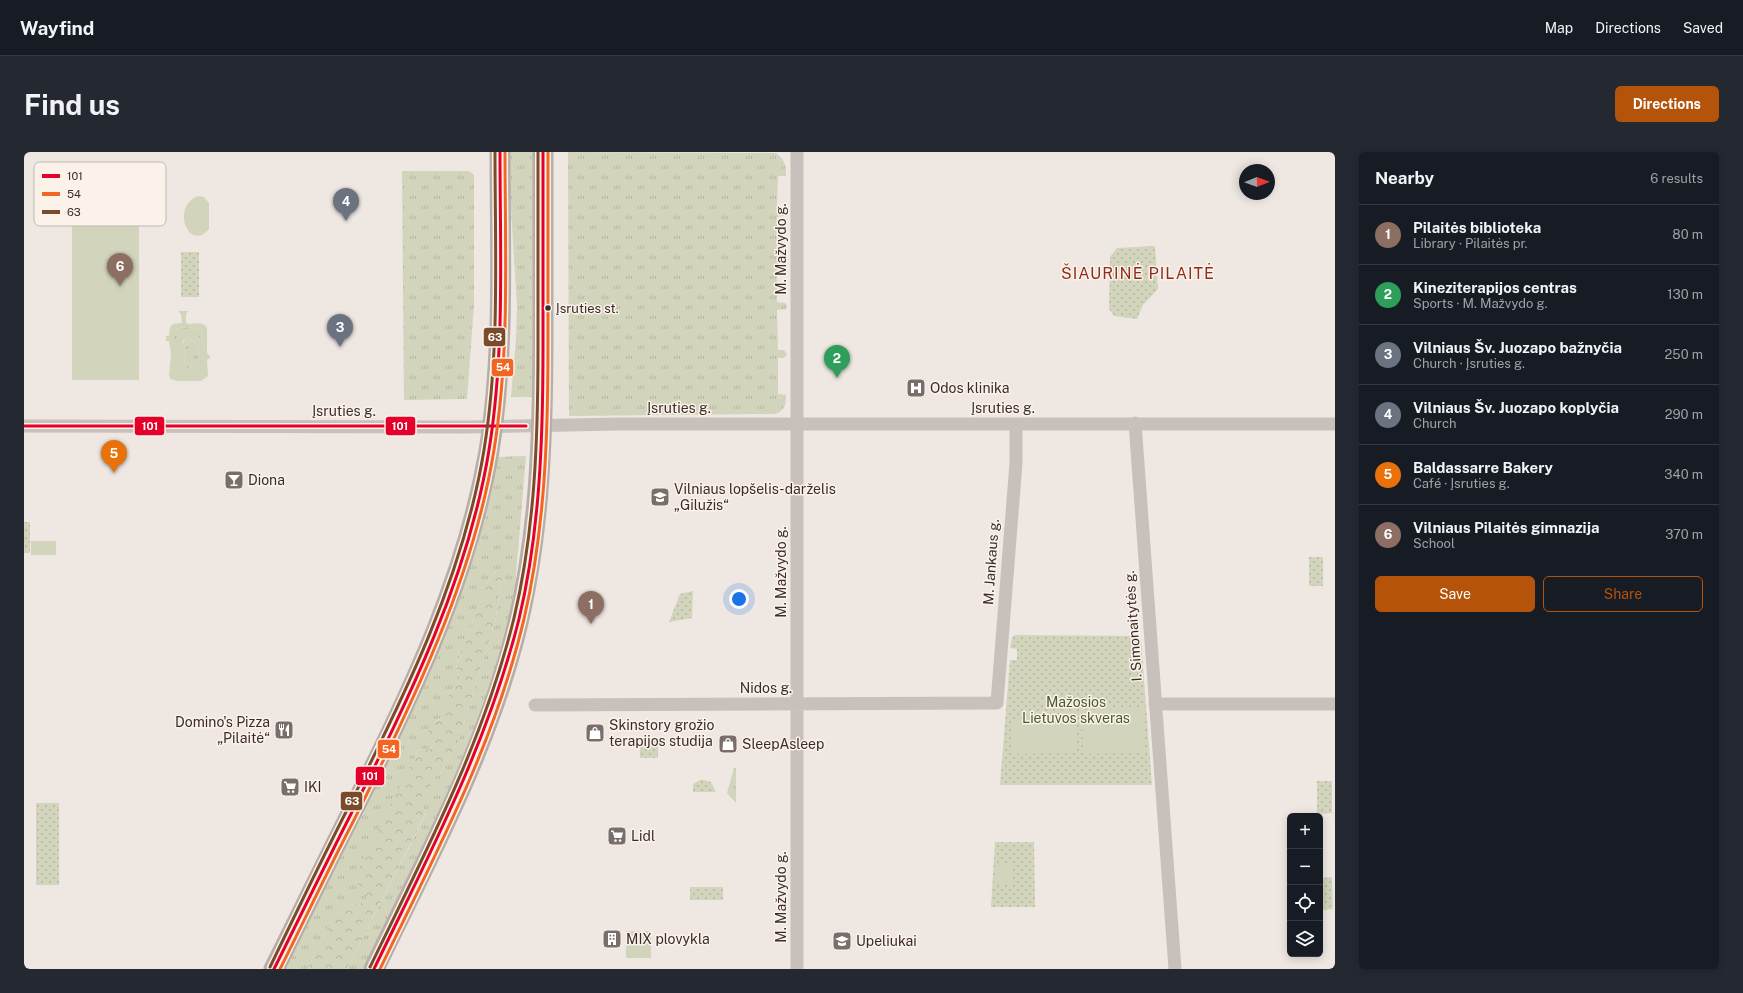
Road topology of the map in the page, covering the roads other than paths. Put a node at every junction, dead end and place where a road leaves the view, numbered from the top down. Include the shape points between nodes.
1 (500, 152) edge
2 (543, 152) edge
3 (797, 152) edge
4 (797, 424) junction
5 (1016, 424) junction
6 (1135, 424) junction
7 (1335, 424) edge
8 (542, 425) junction
9 (24, 426) edge
10 (492, 427) junction
11 (997, 703) joint
12 (797, 704) junction
13 (1155, 704) junction
14 (1335, 704) edge
15 (535, 705) dead end
16 (274, 969) edge
17 (374, 969) edge
18 (797, 969) edge
19 (1175, 969) edge

1 - 10 main road via 500,315
2 - 8 main road
3 - 4 street, M. Mažvydo g.
4 - 5 street, Įsruties g.
4 - 8 street, Įsruties g.
4 - 12 street, M. Mažvydo g.
5 - 6 street, Įsruties g.
5 - 11 street, M. Jankaus g. via 1016,463
6 - 7 street, Įsruties g.
6 - 13 street, I. Simonaitytės g.
8 - 10 street, Įsruties g.
8 - 17 main road via 538,502 530,561 499,692 463,784
9 - 10 street, Įsruties g.
10 - 16 main road via 476,512 441,622 410,694
11 - 12 street, Nidos g.
12 - 15 street, Nidos g.
12 - 18 street, M. Mažvydo g.
13 - 14 street
13 - 19 street, I. Simonaitytės g.

